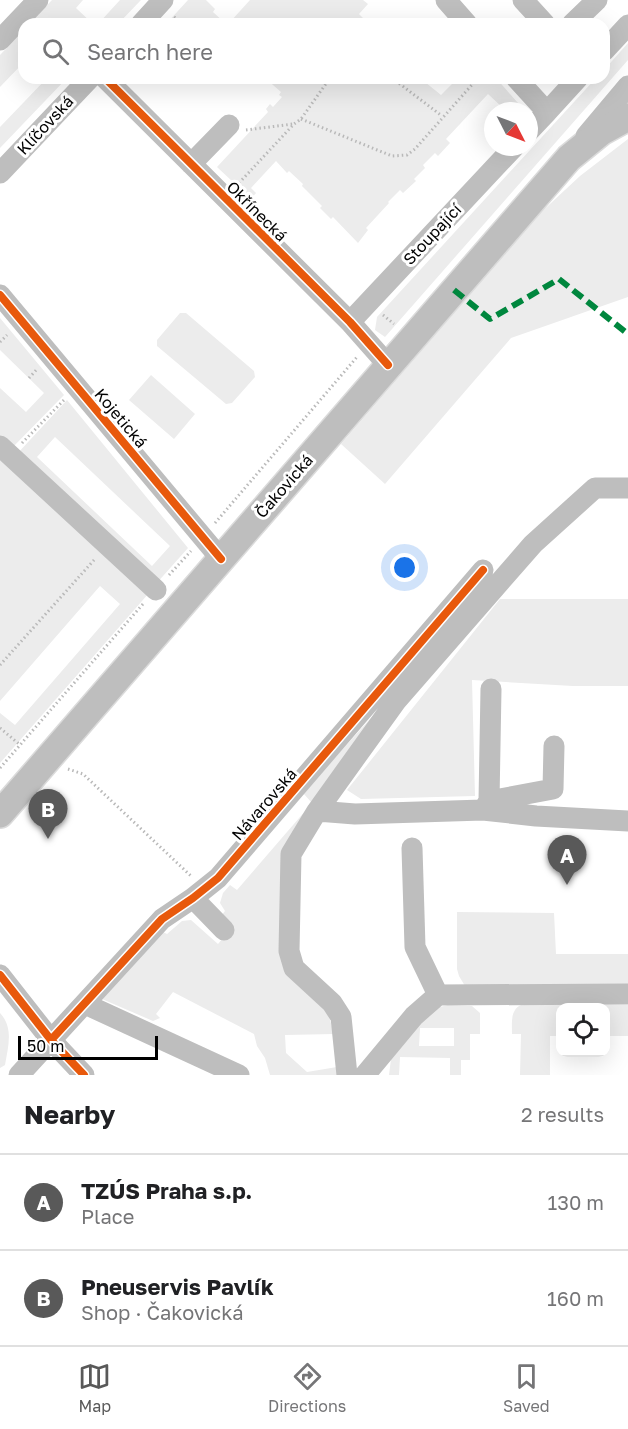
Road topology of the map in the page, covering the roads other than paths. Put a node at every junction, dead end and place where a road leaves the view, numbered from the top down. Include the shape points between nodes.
1 (38, 0) edge
2 (446, 0) edge
3 (523, 0) edge
4 (597, 0) edge
5 (166, 7) edge
6 (21, 18) edge
7 (150, 18) edge
8 (462, 18) edge
9 (540, 18) edge
10 (578, 18) edge
11 (18, 21) edge
12 (628, 25) edge
13 (0, 40) edge
14 (610, 44) edge
15 (84, 84) edge
16 (111, 84) edge
17 (522, 84) edge
18 (572, 84) edge
19 (628, 86) edge
20 (547, 111) junction
21 (628, 117) edge
22 (538, 121) edge
23 (229, 125) road end
24 (506, 156) edge
25 (569, 158) junction
26 (191, 164) junction
27 (0, 173) edge
28 (0, 295) edge
29 (350, 322) junction
30 (388, 365) junction
31 (5, 451) edge
32 (628, 488) edge
33 (221, 559) junction
34 (483, 570) dead end
35 (156, 590) road end
36 (490, 688) dead end
37 (554, 746) dead end
38 (486, 806) junction
39 (317, 811) junction
40 (0, 814) edge
41 (628, 820) edge
42 (412, 848) dead end
43 (194, 888) junction
44 (224, 930) dead end
45 (0, 975) edge
46 (628, 994) edge
47 (438, 995) junction
48 (85, 1004) junction
49 (51, 1040) junction
50 (363, 1074) edge
51 (19, 1075) edge
52 (84, 1075) edge
53 (239, 1075) edge

1 - 6 street
2 - 8 street
3 - 9 street
4 - 10 street
5 - 7 street
11 - 13 street
12 - 14 street
15 - 27 street, Klíčovská
16 - 26 street, Okřínecká
17 - 20 street
18 - 20 street
19 - 25 street, Čakovická
20 - 22 street
21 - 25 main road, Čakovická via 601,132
23 - 26 street
24 - 29 street, Stoupající
25 - 30 main road, Čakovická
26 - 29 street, Okřínecká
28 - 33 street, Kojetická
29 - 30 street, Okřínecká
30 - 33 main road, Čakovická
31 - 35 street
32 - 39 street via 595,488 533,544 396,701
33 - 40 main road, Čakovická
34 - 43 street, Návarovská via 218,878
36 - 38 street
37 - 38 street via 553,789
38 - 39 street via 355,814
38 - 41 street via 536,816
39 - 50 street via 291,854 289,951 294,968 333,1003
42 - 47 street via 416,946
43 - 44 street
43 - 48 street, Návarovská
45 - 49 street
46 - 47 street
47 - 50 street
48 - 49 street, Návarovská
48 - 53 street
49 - 51 street, Návarovská
49 - 52 street

